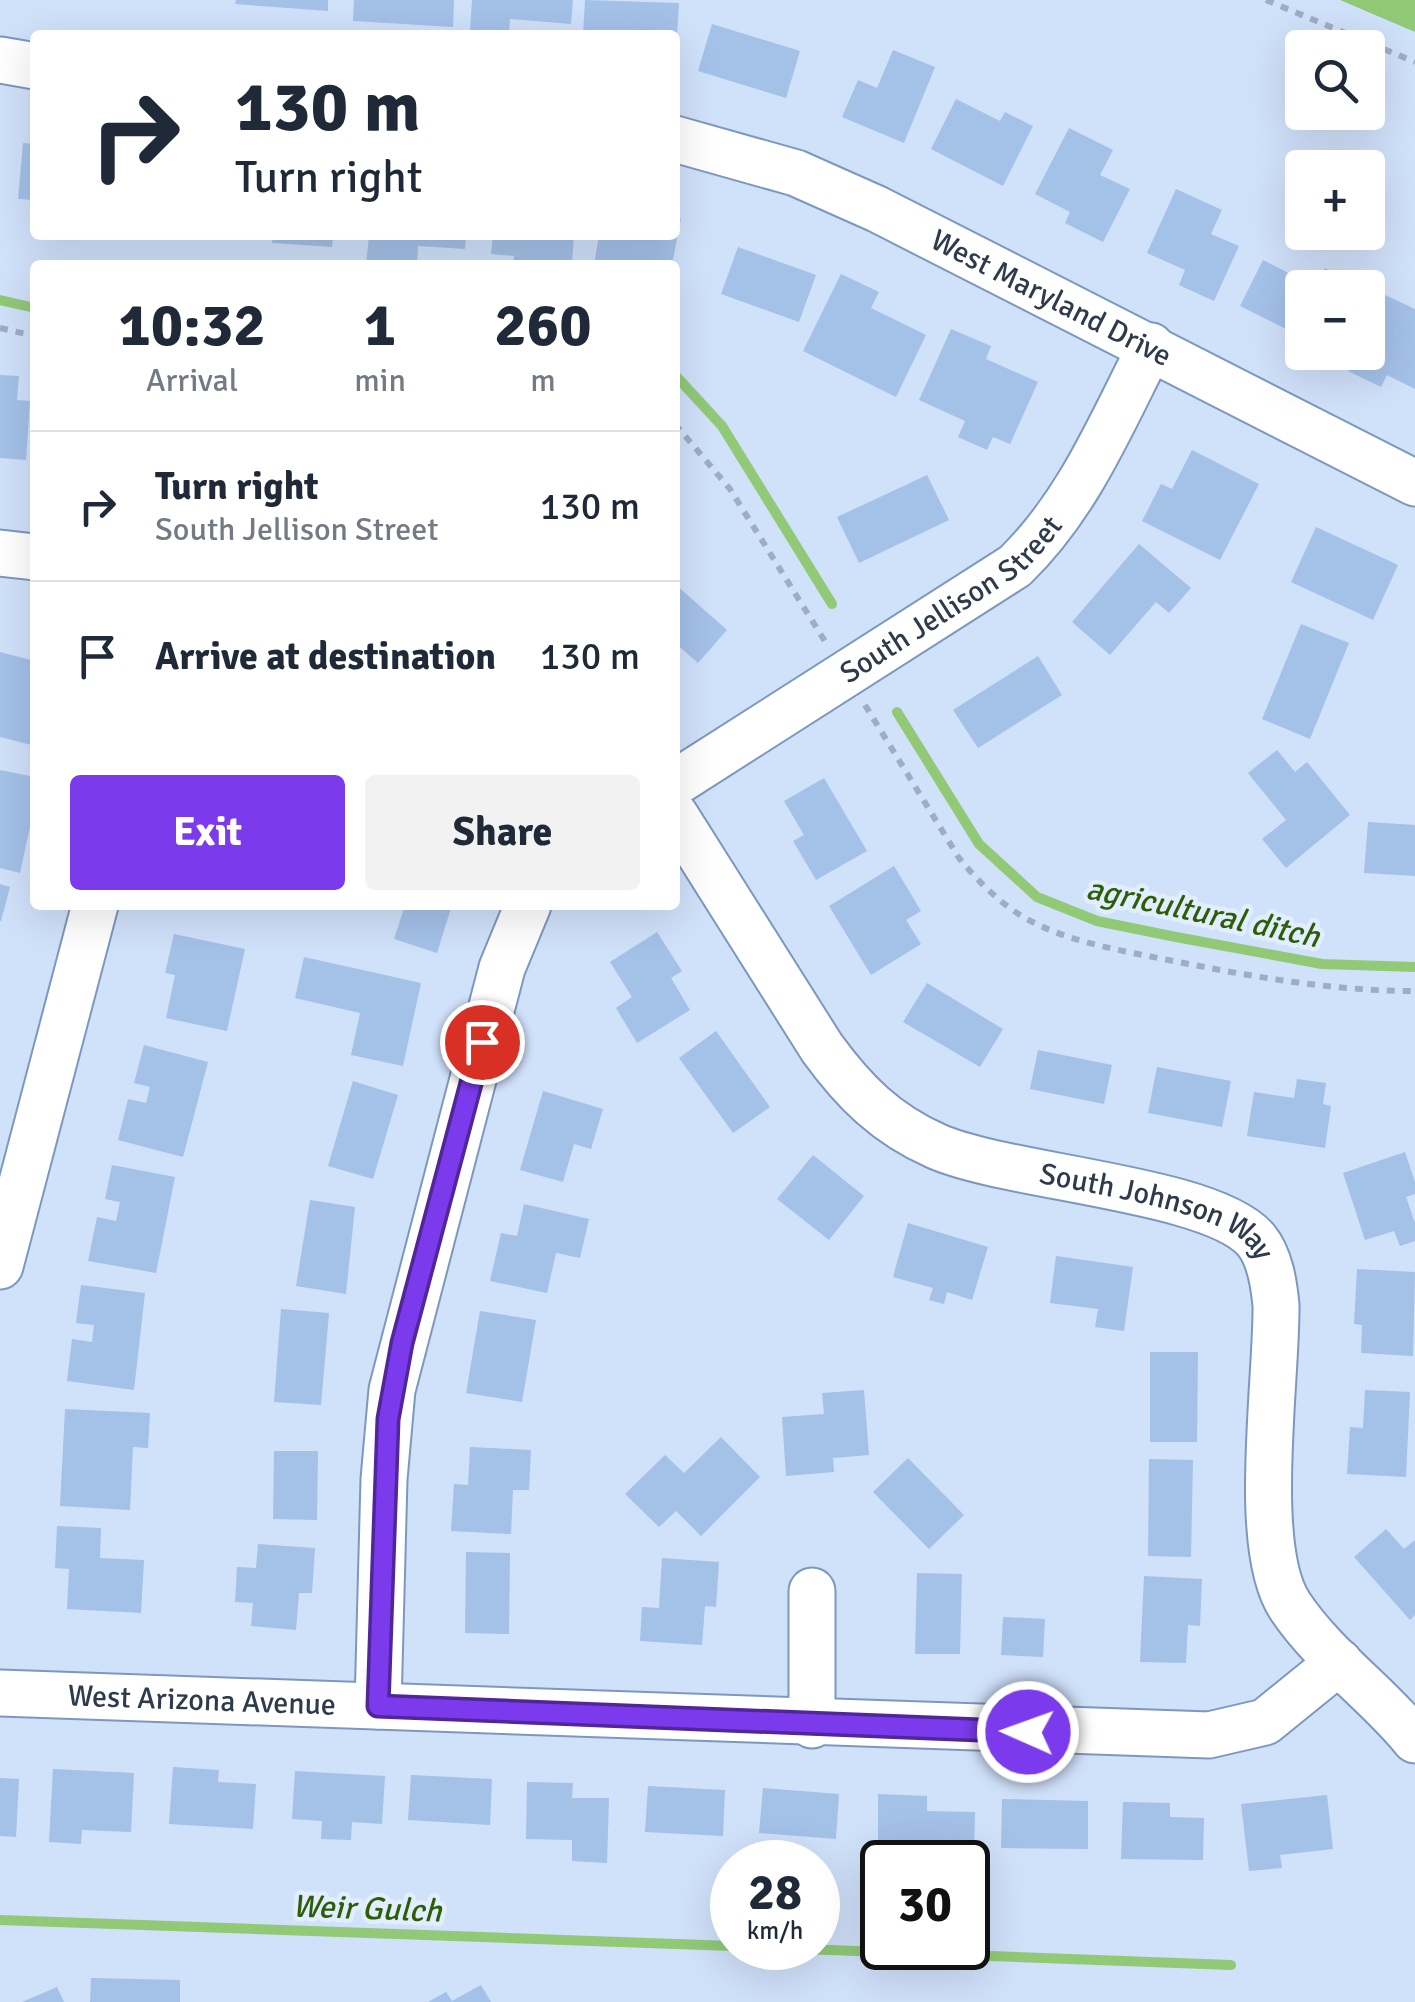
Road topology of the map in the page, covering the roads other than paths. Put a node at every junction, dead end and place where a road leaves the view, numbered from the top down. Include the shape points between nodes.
1 (0, 60) edge
2 (30, 65) edge
3 (680, 140) edge
4 (1151, 346) junction
5 (1415, 483) edge
6 (0, 553) edge
7 (30, 556) edge
8 (680, 779) edge
9 (680, 823) edge
10 (93, 910) edge
11 (526, 910) edge
12 (0, 1266) edge
13 (812, 1591) dead end
14 (1339, 1662) junction
15 (0, 1693) edge
16 (378, 1706) junction
17 (812, 1725) junction
18 (1415, 1740) edge

1 - 2 street
3 - 4 street, West Maryland Drive via 830,188
4 - 5 street, West Maryland Drive
4 - 8 street, South Jellison Street via 1087,473 1049,530 1014,566
6 - 7 street
9 - 14 street, South Johnson Way via 822,1048 883,1118 964,1156 1180,1203 1256,1240 1276,1305 1272,1560 1293,1610
10 - 12 street
11 - 16 street via 502,968 392,1390
13 - 17 street
14 - 17 street, West Arizona Avenue via 1274,1717 1225,1734
14 - 18 street, South Johnson Way
15 - 16 street, West Arizona Avenue
16 - 17 street, West Arizona Avenue

